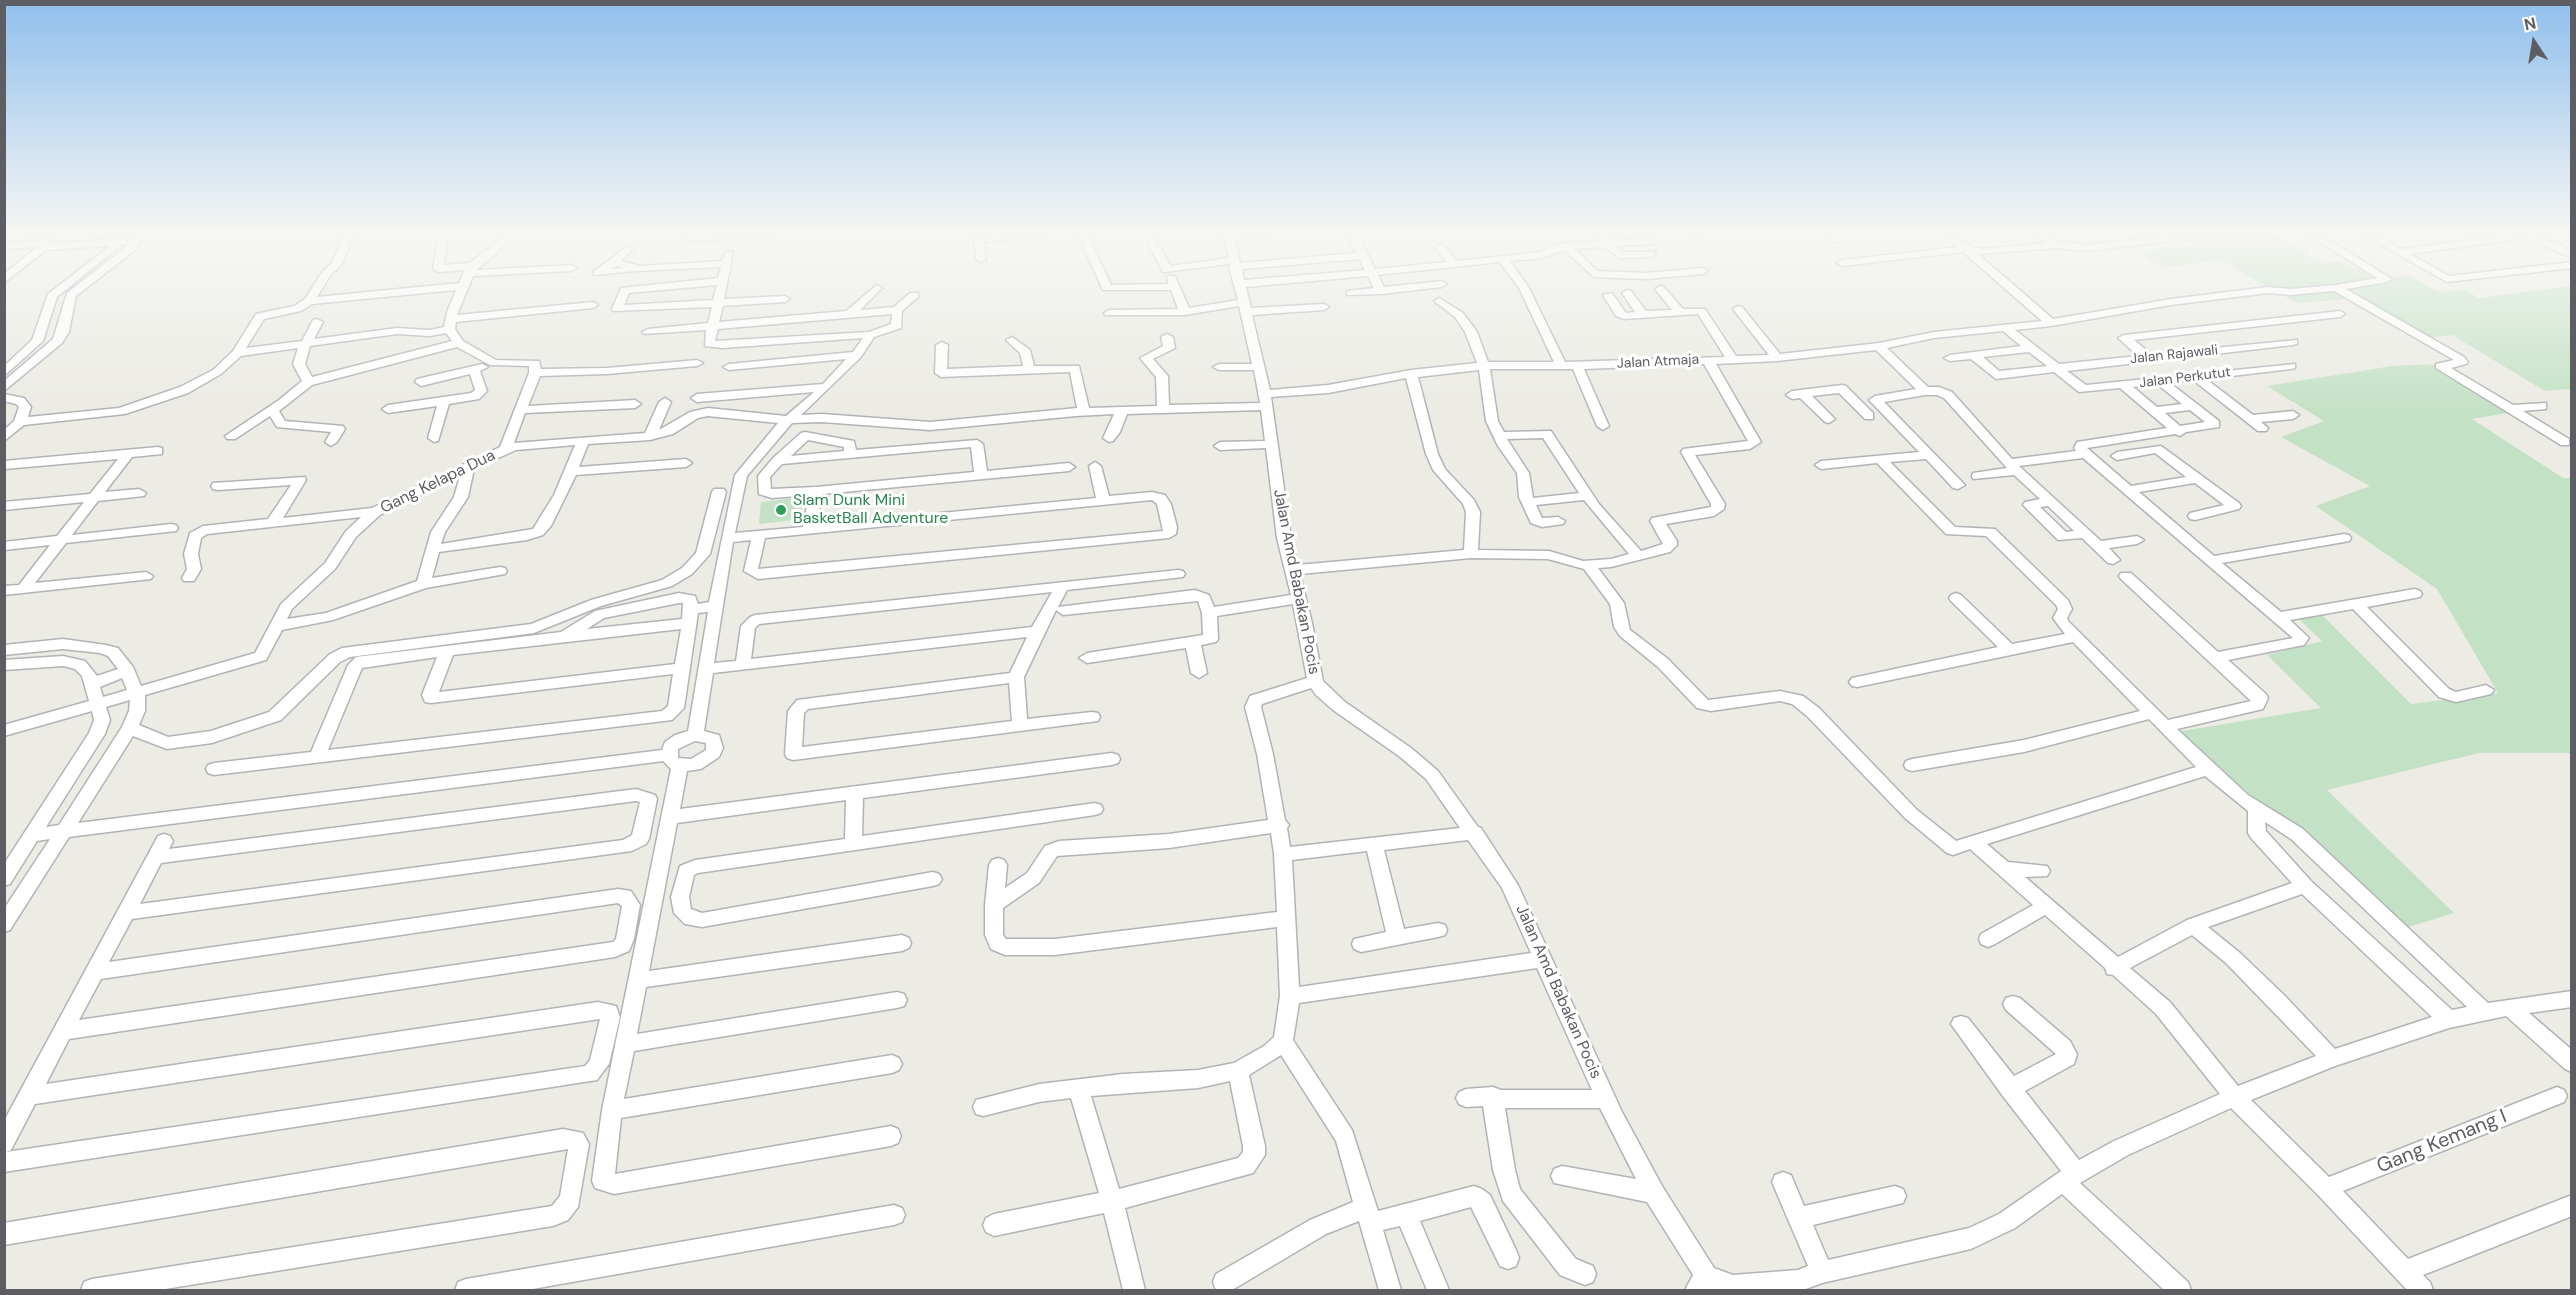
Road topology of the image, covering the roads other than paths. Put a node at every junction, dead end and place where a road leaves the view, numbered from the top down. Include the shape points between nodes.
1 (56, 292) edge
2 (74, 292) edge
3 (314, 292) edge
4 (398, 292) edge
5 (461, 292) edge
6 (624, 292) edge
7 (720, 292) edge
8 (872, 292) edge
9 (1178, 292) edge
10 (1241, 292) edge
11 (1360, 292) edge
12 (1526, 292) edge
13 (1663, 292) edge
14 (2016, 292) edge
15 (2246, 292) edge
16 (2344, 292) edge
17 (1351, 293) dead end
18 (1627, 293) dead end
19 (914, 295) dead end
20 (1608, 295) dead end
21 (785, 299) dead end
22 (1439, 300) dead end
23 (309, 301) junction
24 (717, 304) junction
25 (593, 305) dead end
26 (1245, 307) junction
27 (1324, 307) dead end
28 (1738, 309) dead end
29 (897, 310) junction
30 (1185, 312) junction
31 (1680, 312) junction
32 (850, 313) junction
33 (1109, 313) dead end
34 (2340, 314) dead end
35 (1643, 315) junction
36 (317, 322) dead end
37 (2051, 323) junction
38 (449, 324) junction
39 (712, 327) junction
40 (2006, 328) junction
41 (648, 332) dead end
42 (870, 335) junction
43 (1167, 337) dead end
44 (1012, 340) dead end
45 (2293, 342) dead end
46 (459, 343) junction
47 (304, 345) junction
48 (942, 345) dead end
49 (1879, 346) junction
50 (2031, 348) junction
51 (2201, 352) junction
52 (238, 353) junction
53 (857, 355) junction
54 (1973, 355) junction
55 (1777, 358) junction
56 (1950, 358) dead end
57 (2148, 358) junction
58 (1707, 359) junction
59 (1731, 359) junction
60 (494, 363) junction
61 (697, 363) dead end
62 (1561, 365) junction
63 (1578, 365) junction
64 (1484, 366) junction
65 (2291, 366) dead end
66 (729, 367) dead end
67 (1219, 367) dead end
68 (1259, 367) junction
69 (2055, 368) junction
70 (474, 369) junction
71 (1029, 370) junction
72 (4, 373) edge
73 (535, 373) junction
74 (2230, 373) junction
75 (1411, 374) junction
76 (2196, 377) junction
77 (2160, 381) junction
78 (308, 382) junction
79 (421, 382) dead end
80 (2122, 385) junction
81 (826, 387) junction
82 (4, 388) edge
83 (1924, 391) junction
84 (4, 397) edge
85 (697, 398) dead end
86 (1266, 400) junction
87 (1875, 400) junction
88 (444, 401) junction
89 (664, 402) dead end
90 (1855, 402) junction
91 (635, 404) dead end
92 (2194, 406) junction
93 (2542, 406) dead end
94 (388, 409) dead end
95 (1163, 409) junction
96 (2510, 409) junction
97 (273, 410) junction
98 (521, 410) junction
99 (1122, 410) junction
100 (1084, 411) junction
101 (2155, 411) junction
102 (2293, 415) dead end
103 (1869, 416) dead end
104 (1828, 419) dead end
105 (2250, 419) junction
106 (787, 421) junction
107 (20, 422) junction
108 (1603, 426) dead end
109 (2262, 428) dead end
110 (2180, 432) junction
111 (650, 435) junction
112 (231, 436) dead end
113 (1499, 436) junction
114 (4, 437) edge
115 (434, 438) dead end
116 (1109, 438) dead end
117 (331, 442) dead end
118 (583, 442) junction
119 (2565, 442) dead end
120 (1272, 444) junction
121 (1220, 446) dead end
122 (505, 449) junction
123 (158, 451) dead end
124 (850, 453) junction
125 (128, 454) junction
126 (2086, 454) junction
127 (1928, 455) junction
128 (2117, 456) dead end
129 (1880, 459) junction
130 (778, 461) junction
131 (686, 463) dead end
132 (4, 465) edge
133 (1821, 465) dead end
134 (1095, 466) dead end
135 (1069, 467) dead end
136 (2013, 467) junction
137 (468, 468) junction
138 (572, 471) junction
139 (981, 474) junction
140 (1978, 476) dead end
141 (2196, 479) junction
142 (1958, 485) dead end
143 (218, 486) dead end
144 (2129, 490) junction
145 (816, 491) junction
146 (719, 492) dead end
147 (140, 493) dead end
148 (1587, 496) junction
149 (94, 497) junction
150 (1103, 501) junction
151 (1528, 502) junction
152 (4, 506) edge
153 (375, 512) junction
154 (2195, 516) dead end
155 (1558, 521) dead end
156 (273, 522) junction
157 (171, 528) dead end
158 (810, 528) junction
159 (759, 535) junction
160 (727, 538) junction
161 (2344, 538) dead end
162 (60, 540) junction
163 (2137, 540) dead end
164 (4, 546) edge
165 (2097, 546) junction
166 (433, 549) junction
167 (1471, 554) junction
168 (1638, 556) junction
169 (2113, 560) dead end
170 (2213, 560) junction
171 (1588, 565) junction
172 (1292, 570) junction
173 (500, 571) dead end
174 (1178, 574) dead end
175 (146, 576) dead end
176 (2126, 576) dead end
177 (189, 578) dead end
178 (423, 584) junction
179 (1062, 587) junction
180 (23, 589) junction
181 (4, 591) edge
182 (2415, 594) dead end
183 (1299, 598) junction
184 (1956, 598) dead end
185 (2356, 604) junction
186 (716, 606) junction
187 (1063, 610) dead end
188 (1209, 613) junction
189 (691, 616) junction
190 (2279, 616) junction
191 (275, 626) junction
192 (1037, 632) junction
193 (565, 636) junction
194 (2075, 637) junction
195 (1193, 642) junction
196 (4, 650) edge
197 (2009, 650) junction
198 (447, 651) junction
199 (2217, 657) junction
200 (1087, 658) dead end
201 (4, 665) edge
202 (742, 666) junction
203 (683, 668) junction
204 (707, 669) junction
205 (127, 671) junction
206 (1199, 673) dead end
207 (1016, 677) junction
208 (1315, 681) junction
209 (1857, 682) dead end
210 (92, 684) junction
211 (2486, 690) dead end
212 (136, 691) junction
213 (98, 703) junction
214 (2152, 713) junction
215 (1092, 717) dead end
216 (1020, 725) junction
217 (2165, 726) junction
218 (130, 728) junction
219 (4, 731) edge
220 (695, 735) junction
221 (317, 757) junction
222 (1112, 759) dead end
223 (674, 761) junction
224 (1912, 765) dead end
225 (214, 770) dead end
226 (2208, 770) junction
227 (855, 793) junction
228 (1095, 809) dead end
229 (2256, 809) junction
230 (670, 817) junction
231 (1280, 825) junction
232 (65, 830) junction
233 (1475, 833) junction
234 (33, 835) junction
235 (1972, 842) junction
236 (853, 844) junction
237 (1374, 844) junction
238 (1283, 854) junction
239 (999, 865) dead end
240 (2003, 869) junction
241 (2041, 871) dead end
242 (4, 879) edge
243 (933, 879) dead end
244 (2305, 886) junction
245 (994, 905) junction
246 (2044, 907) junction
247 (126, 913) junction
248 (1287, 918) junction
249 (4, 924) edge
250 (2193, 925) junction
251 (1438, 930) dead end
252 (1397, 938) junction
253 (1988, 939) dead end
254 (902, 943) dead end
255 (1361, 944) dead end
256 (1544, 959) junction
257 (2114, 968) junction
258 (96, 972) junction
259 (638, 980) junction
260 (1290, 996) junction
261 (2571, 999) edge
262 (897, 1000) dead end
263 (2013, 1004) dead end
264 (2508, 1007) junction
265 (2484, 1011) junction
266 (2449, 1020) junction
267 (1961, 1024) dead end
268 (64, 1031) junction
269 (1283, 1041) junction
270 (626, 1044) junction
271 (2331, 1059) junction
272 (2571, 1063) edge
273 (892, 1065) dead end
274 (1238, 1071) junction
275 (1078, 1088) junction
276 (2009, 1089) junction
277 (29, 1096) junction
278 (2557, 1096) dead end
279 (2234, 1097) junction
280 (1466, 1098) dead end
281 (1501, 1099) junction
282 (1605, 1099) junction
283 (984, 1107) dead end
284 (612, 1110) junction
285 (891, 1136) dead end
286 (6, 1138) edge
287 (4, 1162) edge
288 (1562, 1176) dead end
289 (2070, 1178) junction
290 (1784, 1182) dead end
291 (2326, 1188) junction
292 (1654, 1193) junction
293 (1895, 1196) dead end
294 (1113, 1202) junction
295 (2571, 1205) edge
296 (1406, 1214) junction
297 (894, 1215) dead end
298 (1369, 1216) junction
299 (1798, 1218) junction
300 (994, 1226) dead end
301 (4, 1234) edge
302 (1508, 1258) dead end
303 (2405, 1271) junction
304 (1822, 1272) junction
305 (1585, 1274) dead end
306 (1224, 1282) dead end
307 (1701, 1283) edge
308 (92, 1290) edge
309 (466, 1290) edge
310 (1134, 1290) edge
311 (1390, 1290) edge
312 (1438, 1290) edge
313 (2180, 1290) edge
314 (2422, 1290) edge

1 - 72 street via 37,341
2 - 82 street via 58,341
3 - 23 street
4 - 23 street
5 - 38 street
6 - 24 street via 617,309
7 - 24 street
8 - 32 street
9 - 30 street
10 - 26 street, Jalan Amd Babakan Pocis
11 - 17 street
12 - 62 street
13 - 31 street
14 - 37 street
15 - 37 street, Jalan Atmaja
16 - 96 street via 2460,359 2462,362 2440,366
18 - 35 street
19 - 29 street
20 - 35 street via 1620,315
21 - 24 street
22 - 64 street via 1459,315 1471,332
23 - 52 street via 297,309 262,315
24 - 39 street
25 - 38 street
26 - 27 street
26 - 30 street
26 - 68 street, Jalan Amd Babakan Pocis
28 - 55 street
29 - 32 street
29 - 42 street via 897,326
30 - 33 street
31 - 35 street
31 - 59 street via 1704,314
32 - 39 street
34 - 57 street via 2124,338
36 - 47 street
37 - 40 street, Jalan Atmaja
38 - 46 street
38 - 47 street via 433,332 397,331
39 - 41 street
39 - 42 street via 709,344 716,345
40 - 49 street, Jalan Atmaja via 1934,335
40 - 50 street
42 - 53 street
43 - 95 street via 1169,348 1146,358 1162,376
44 - 71 street via 1026,352
45 - 51 street, Jalan Rajawali
46 - 60 street
46 - 78 street
47 - 52 street
47 - 78 street via 300,364
48 - 71 street via 941,373
49 - 55 street, Jalan Atmaja
49 - 83 street
50 - 54 street
50 - 69 street
51 - 57 street, Jalan Rajawali
51 - 74 street
52 - 107 street via 206,379 134,408
53 - 66 street
53 - 81 street
54 - 56 street
54 - 69 street, Jalan Rajawali via 2000,379
55 - 59 street, Jalan Atmaja
57 - 69 street, Jalan Rajawali
58 - 59 street, Jalan Atmaja
58 - 63 street, Jalan Atmaja
58 - 168 street via 1755,442 1687,452 1718,504 1717,509 1657,521 1670,545
60 - 70 street
60 - 73 street via 533,362
61 - 73 street
62 - 63 street, Jalan Atmaja
62 - 64 street, Jalan Atmaja
63 - 108 street
64 - 75 street, Jalan Atmaja
64 - 113 street via 1492,421
65 - 74 street, Jalan Perkutut
67 - 68 street
68 - 86 street, Jalan Amd Babakan Pocis
69 - 80 street, Jalan Perkutut via 2080,388
70 - 79 street
70 - 88 street via 481,384 479,394
71 - 100 street via 1075,368
73 - 98 street, Gang Kelapa Dua
74 - 76 street, Jalan Perkutut
75 - 86 street, Jalan Atmaja
75 - 167 street via 1439,470 1473,512
76 - 77 street, Jalan Perkutut
76 - 105 street
77 - 80 street, Jalan Perkutut
77 - 92 street
78 - 97 street
80 - 101 street
81 - 85 street
81 - 106 street
83 - 87 street
83 - 136 street via 1948,395
84 - 107 street via 21,401 25,407
86 - 95 street, Jalan Atmaja
86 - 120 street, Jalan Amd Babakan Pocis
87 - 90 street
87 - 127 street
88 - 94 street
88 - 115 street
89 - 111 street
90 - 103 street
90 - 104 street via 1842,389 1798,395
91 - 98 street
92 - 101 street
92 - 110 street via 2216,424
93 - 96 street
95 - 99 street, Jalan Atmaja
96 - 119 street
97 - 112 street
97 - 117 street via 281,424 339,429
98 - 122 street, Gang Kelapa Dua
99 - 100 street, Jalan Atmaja
99 - 116 street
100 - 106 street, Jalan Atmaja via 930,426 822,418
101 - 110 street
102 - 105 street
105 - 109 street
106 - 111 street, Jalan Atmaja via 708,412 694,415 669,431
106 - 160 street via 741,475
107 - 114 street
110 - 126 street via 2081,445
111 - 118 street, Jalan Atmaja
113 - 148 street via 1547,434
113 - 151 street via 1523,473
118 - 122 street, Jalan Atmaja
118 - 138 street
120 - 121 street
120 - 172 street, Jalan Amd Babakan Pocis
122 - 137 street, Gang Kelapa Dua
123 - 125 street
124 - 130 street
124 - 130 street via 850,444 805,436
124 - 139 street via 977,444
125 - 132 street
125 - 149 street
126 - 136 street
126 - 144 street
127 - 129 street
127 - 142 street
128 - 141 street via 2157,449
129 - 133 street
129 - 194 street via 1951,531 1990,532 2063,603 2060,621
130 - 145 street via 764,476 764,491
131 - 138 street
134 - 150 street
135 - 139 street
136 - 140 street
136 - 165 street via 2049,502 2030,505 2063,537 2084,534
137 - 153 street, Gang Kelapa Dua
137 - 166 street via 461,497 438,532
138 - 166 street via 538,532
139 - 145 street
141 - 144 street
141 - 154 street via 2234,506
143 - 156 street via 300,480
144 - 170 street
145 - 158 street
146 - 218 street via 703,554 667,584 596,603 534,628 347,652 335,658 275,716 212,737 167,743
147 - 149 street
148 - 151 street
148 - 168 street
149 - 152 street
149 - 162 street
150 - 158 street
150 - 159 street via 1160,498 1169,534 758,575 751,571
151 - 155 street via 1539,523
153 - 156 street
153 - 191 street, Gang Kelapa Dua via 351,534 330,566 286,607
156 - 177 street via 197,533 191,554 194,569
157 - 162 street
158 - 159 street
159 - 160 street
160 - 186 street
161 - 170 street
162 - 164 street
162 - 180 street
163 - 165 street
165 - 169 street
166 - 178 street
167 - 171 street via 1549,555 1575,565
167 - 172 street
168 - 171 street
170 - 190 street
171 - 235 street via 1617,603 1625,633 1663,663 1703,704 1780,696 1797,700 1911,814 1951,848
172 - 183 street, Jalan Amd Babakan Pocis
173 - 178 street
174 - 179 street
175 - 180 street
176 - 199 street
178 - 191 street via 328,617
179 - 192 street
179 - 202 street via 755,620 748,626
180 - 181 street
182 - 185 street
183 - 188 street
183 - 208 street, Jalan Amd Babakan Pocis
184 - 197 street
185 - 190 street
185 - 211 street via 2444,693 2456,697
186 - 189 street
186 - 204 street
187 - 188 street via 1195,595 1204,598
188 - 195 street via 1212,638
189 - 193 street
189 - 193 street via 690,599 679,598 611,611 586,621
189 - 203 street
190 - 199 street via 2302,640
191 - 212 street, Gang Kelapa Dua via 258,657
192 - 202 street
192 - 207 street
193 - 198 street
194 - 197 street
194 - 214 street
195 - 200 street
195 - 206 street
196 - 205 street via 83,645 113,652
197 - 209 street
198 - 203 street via 431,698
198 - 221 street via 358,663
199 - 217 street via 2257,693 2260,702
201 - 210 street via 63,661 80,665
202 - 204 street
203 - 221 street via 676,708 666,716
204 - 220 street
205 - 210 street
205 - 212 street
207 - 216 street
207 - 216 street via 804,704 796,711 793,753
208 - 231 street via 1253,703
208 - 233 street, Jalan Amd Babakan Pocis via 1339,706 1432,775
210 - 213 street
212 - 213 street, Gang Kelapa Dua
212 - 218 street via 137,711
213 - 219 street, Gang Kelapa Dua
213 - 234 street via 102,720 97,734
214 - 217 street
214 - 224 street via 2024,746
215 - 216 street
217 - 226 street
218 - 232 street
220 - 223 street via 676,742
220 - 223 street via 713,739 713,753 695,765
221 - 225 street
222 - 227 street
223 - 230 street
223 - 232 street
226 - 229 street
226 - 235 street
227 - 230 street
227 - 236 street
228 - 236 street
229 - 244 street via 2257,832
229 - 265 street via 2297,834
230 - 259 street
231 - 238 street
231 - 245 street via 1170,841 1059,848 1052,851 1033,878
232 - 234 street
232 - 249 street
233 - 237 street
233 - 256 street, Jalan Amd Babakan Pocis via 1509,885
234 - 242 street
235 - 240 street
236 - 243 street via 689,868 680,897 683,913 702,920
237 - 238 street
237 - 252 street
238 - 248 street
239 - 245 street
240 - 241 street
240 - 246 street
244 - 250 street
244 - 266 street
245 - 248 street via 995,939 998,944 1015,949
246 - 253 street
246 - 257 street
247 - 247 street via 160,849 636,795 649,799 640,839 626,846
247 - 258 street
248 - 260 street
250 - 257 street
250 - 271 street via 2270,994
251 - 252 street
252 - 255 street
254 - 259 street
256 - 260 street
256 - 282 street, Jalan Amd Babakan Pocis
257 - 279 street via 2163,1008
258 - 268 street
258 - 268 street via 618,896 626,897 631,905 625,939 615,949
259 - 270 street
260 - 269 street
261 - 264 street
262 - 270 street
263 - 276 street via 2063,1047 2067,1058
264 - 265 street
264 - 272 street
265 - 266 street
266 - 271 street
267 - 276 street
268 - 277 street
269 - 274 street
269 - 298 street via 1345,1137
270 - 284 street
271 - 279 street
273 - 284 street
274 - 275 street via 1198,1079
274 - 294 street via 1254,1146 1251,1162
275 - 283 street
275 - 294 street
276 - 289 street
277 - 286 street
277 - 287 street via 598,1010 609,1012 610,1017 599,1064 590,1074
278 - 291 street, Gang Kemang I
279 - 289 street via 2121,1148
279 - 291 street
280 - 281 street
281 - 282 street
281 - 305 street via 1493,1110 1511,1194 1568,1267
282 - 292 street, Jalan Amd Babakan Pocis
284 - 285 street via 603,1169 603,1181 607,1184
288 - 292 street
289 - 304 street via 2007,1221 1971,1238
289 - 313 street
290 - 299 street
291 - 303 street
292 - 307 street, Jalan Amd Babakan Pocis
293 - 299 street
294 - 300 street
294 - 310 street
295 - 303 street
296 - 298 street
296 - 302 street via 1474,1196 1482,1202
296 - 312 street
297 - 309 street
298 - 306 street via 1318,1227
298 - 311 street
299 - 304 street
301 - 308 street via 563,1139 579,1143 570,1200 553,1216
303 - 314 street
304 - 307 street via 1798,1281 1733,1286

